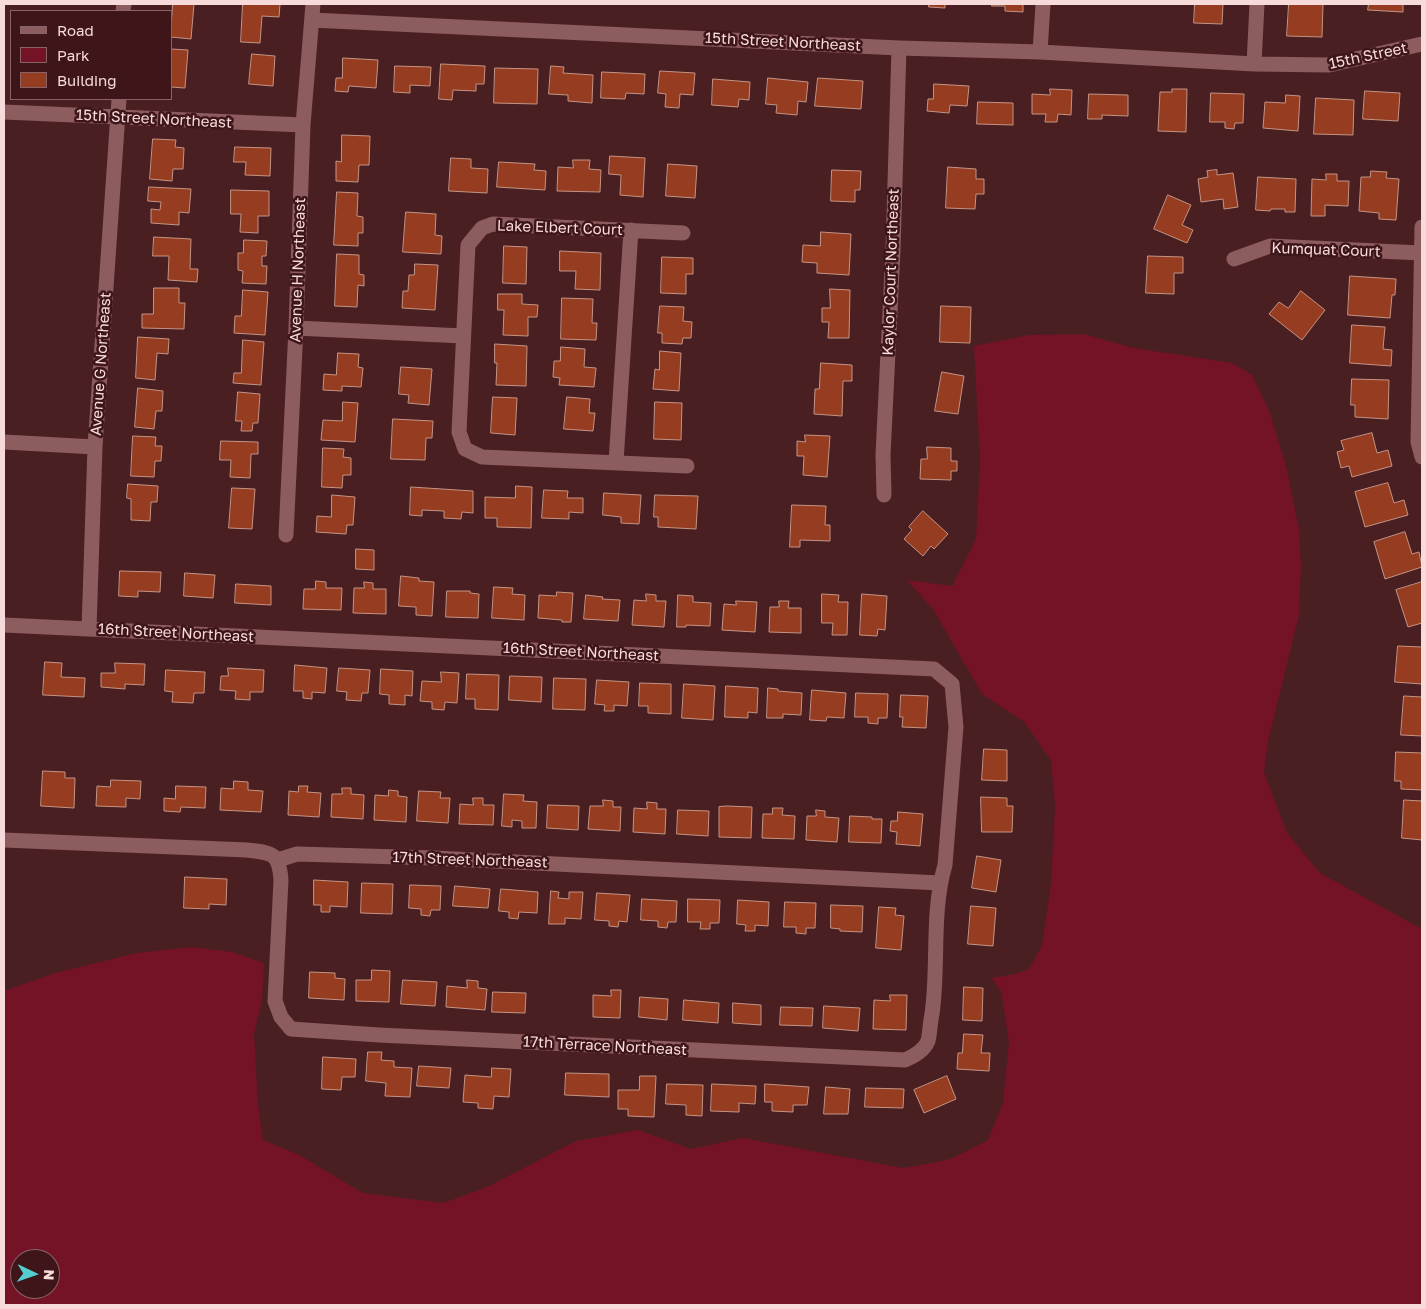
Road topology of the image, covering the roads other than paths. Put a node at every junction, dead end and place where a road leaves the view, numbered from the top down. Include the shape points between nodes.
1 (313, 4) edge
2 (1043, 4) edge
3 (1257, 4) edge
4 (312, 20) junction
5 (1422, 44) edge
6 (899, 48) junction
7 (1040, 52) junction
8 (1254, 64) junction
9 (119, 100) edge
10 (4, 112) edge
11 (118, 117) junction
12 (304, 125) junction
13 (1422, 227) edge
14 (631, 230) junction
15 (683, 233) dead end
16 (1421, 253) junction
17 (1234, 259) dead end
18 (296, 328) junction
19 (463, 336) junction
20 (4, 442) edge
21 (95, 447) junction
22 (1422, 457) edge
23 (616, 462) junction
24 (687, 466) dead end
25 (884, 495) dead end
26 (286, 536) dead end
27 (4, 625) edge
28 (89, 629) junction
29 (4, 840) edge
30 (278, 860) junction
31 (940, 883) junction

1 - 4 street, Avenue H Northeast
2 - 7 street
3 - 8 street
4 - 6 street, 15th Street Northeast
4 - 12 street, Avenue H Northeast
5 - 8 street, 15th Street via 1329,65
6 - 7 street, 15th Street Northeast
6 - 25 street, Kaylor Court Northeast
7 - 8 street, 15th Street Northeast
9 - 11 street, Avenue G Northeast
10 - 11 street, 15th Street Northeast
11 - 12 street, 15th Street Northeast
11 - 21 street, Avenue G Northeast
12 - 18 street, Avenue H Northeast
13 - 16 street
14 - 15 street, Lake Elbert Court
14 - 19 street, Lake Elbert Court via 493,224 482,228 468,244
14 - 23 street, Lake Elbert Court
16 - 17 street, Kumquat Court via 1270,246
16 - 22 street via 1418,442
18 - 19 street
18 - 26 street, Avenue H Northeast
19 - 23 street, Lake Elbert Court via 459,432 465,449 482,457
20 - 21 street
21 - 28 street, Avenue G Northeast
23 - 24 street, Lake Elbert Court
27 - 28 street, 16th Street Northeast
28 - 31 street, 16th Street Northeast via 934,669 952,684 956,727 945,866
29 - 30 street via 247,850 271,853
30 - 31 street, 17th Street Northeast via 297,854 434,858
30 - 31 street, 17th Terrace Northeast via 281,880 275,1001 281,1017 291,1029 875,1060 905,1060 918,1054 928,1042 935,992

